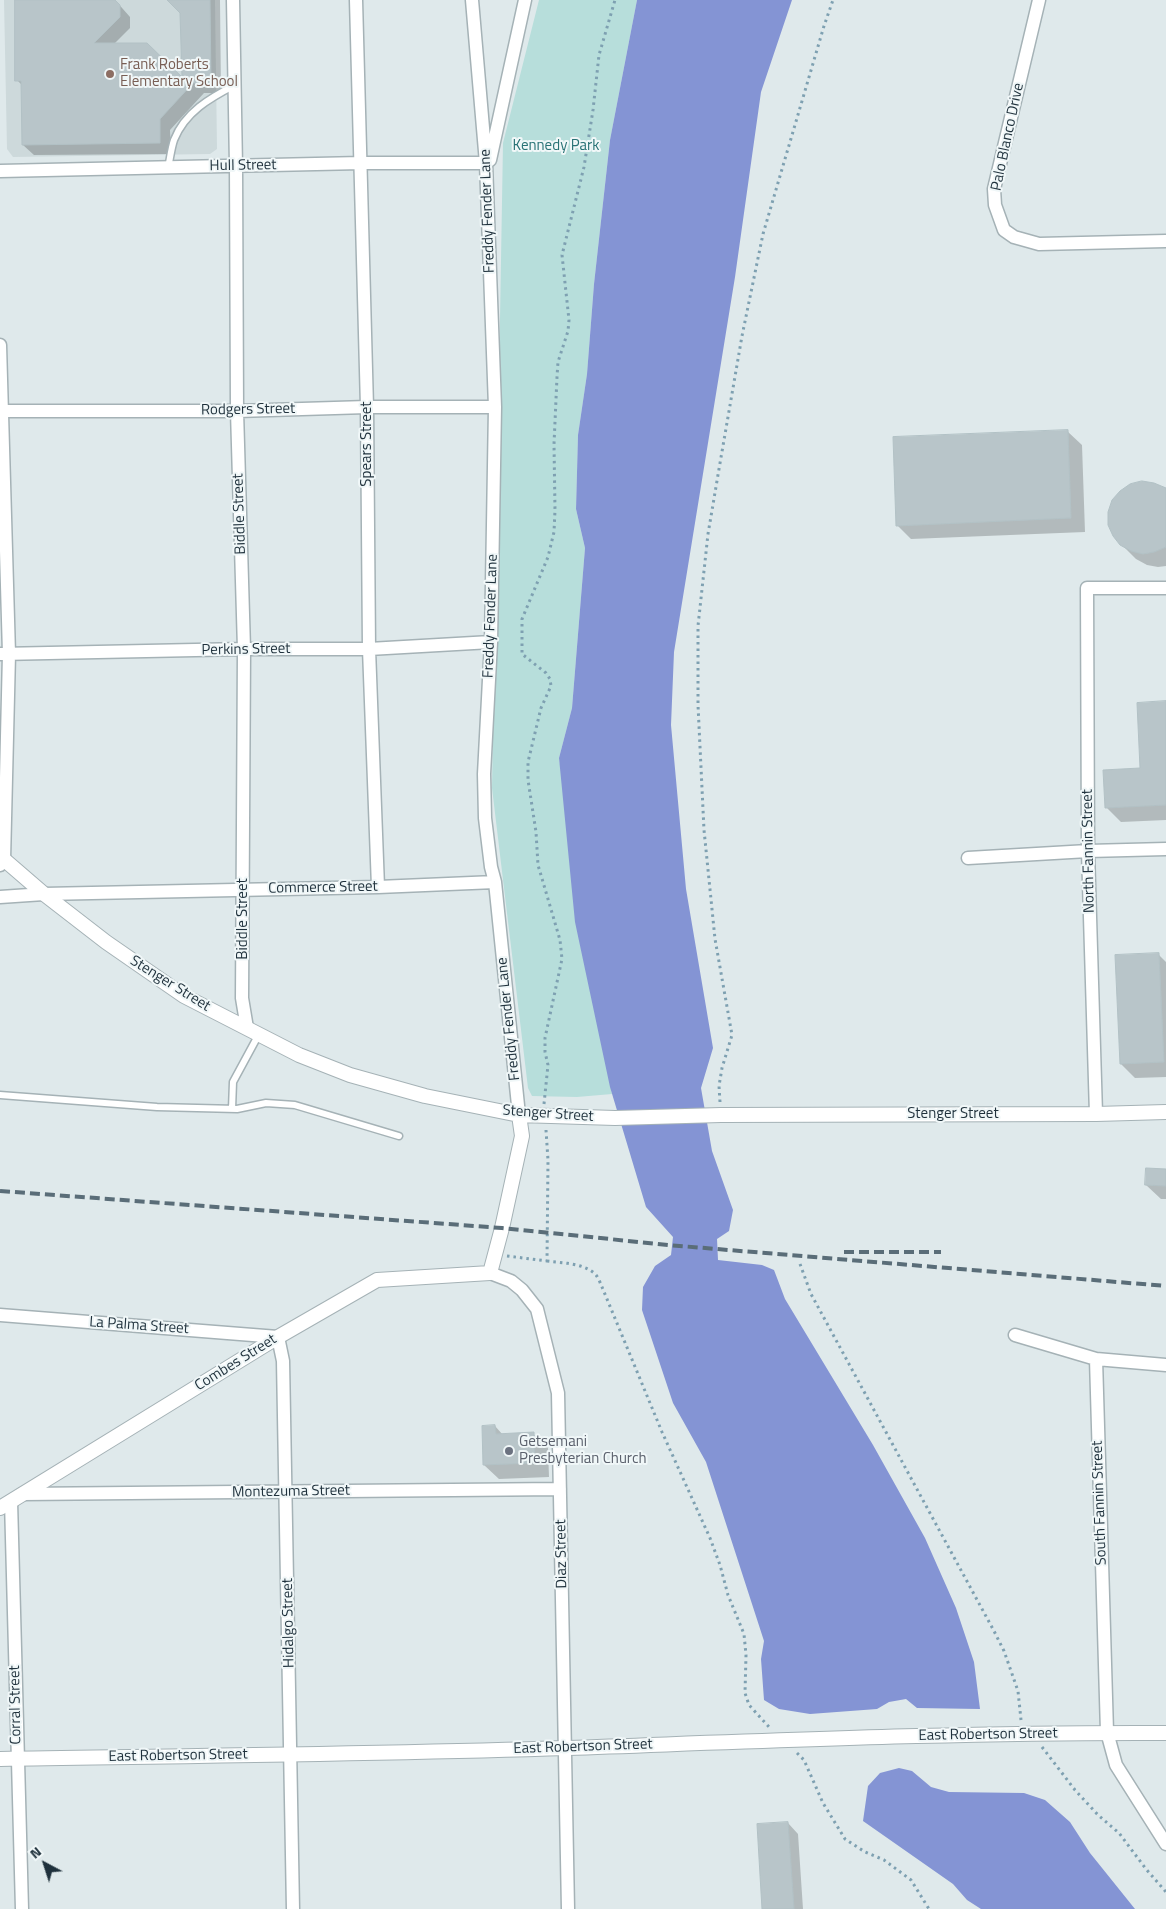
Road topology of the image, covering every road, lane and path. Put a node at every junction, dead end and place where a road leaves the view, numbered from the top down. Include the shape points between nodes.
1 (233, 0) edge
2 (356, 0) edge
3 (472, 0) edge
4 (526, 0) edge
5 (615, 0) edge
6 (833, 0) edge
7 (1039, 0) edge
8 (235, 85) junction
9 (361, 163) junction
10 (486, 163) junction
11 (236, 166) junction
12 (168, 168) junction
13 (0, 171) edge
14 (1166, 241) edge
15 (0, 345) edge
16 (367, 407) junction
17 (495, 407) junction
18 (1, 411) edge
19 (237, 412) junction
20 (1166, 588) edge
21 (491, 642) junction
22 (244, 649) junction
23 (369, 649) junction
24 (4, 654) edge
25 (1166, 849) edge
26 (1088, 851) junction
27 (968, 858) dead end
28 (2, 860) edge
29 (496, 882) junction
30 (378, 887) junction
31 (244, 890) junction
32 (44, 894) junction
33 (0, 897) edge
34 (253, 1031) junction
35 (0, 1095) edge
36 (232, 1109) junction
37 (1166, 1112) edge
38 (1096, 1114) junction
39 (519, 1115) junction
40 (722, 1115) junction
41 (545, 1116) junction
42 (399, 1136) dead end
43 (495, 1254) junction
44 (547, 1261) junction
45 (800, 1264) dead end
46 (490, 1273) junction
47 (0, 1316) edge
48 (1015, 1335) dead end
49 (278, 1337) junction
50 (1096, 1359) junction
51 (1166, 1365) edge
52 (560, 1489) junction
53 (286, 1492) junction
54 (11, 1501) edge
55 (1106, 1732) junction
56 (1166, 1732) edge
57 (1033, 1734) junction
58 (784, 1741) junction
59 (565, 1748) junction
60 (291, 1755) junction
61 (18, 1758) junction
62 (0, 1759) edge
63 (1166, 1844) edge
64 (1166, 1892) edge
65 (22, 1909) edge
66 (293, 1909) edge
67 (568, 1909) edge
68 (929, 1909) edge

1 - 8 street, Biddle Street
2 - 9 street, Spears Street
3 - 10 street, Freddy Fender Lane
4 - 10 street via 490,160
5 - 41 path via 599,55 584,167 562,255 570,320 558,362 554,532 548,557 522,619 522,654 550,678 551,686 541,708 528,762 538,865 560,940 562,959 546,1038
6 - 40 path via 763,234 715,487 698,626 704,830 715,939 732,1035 719,1086
7 - 14 street, Palo Blanco Drive via 994,189 995,205 1004,230 1014,237 1040,244
8 - 11 street, Biddle Street
8 - 12 lane via 209,98 183,124 174,140
9 - 10 street, Hull Street
9 - 11 street, Hull Street
9 - 16 street, Spears Street
10 - 17 street, Freddy Fender Lane
11 - 12 street, Hull Street
11 - 19 street, Biddle Street
12 - 13 street, Hull Street
15 - 18 street
16 - 17 street, Rodgers Street
16 - 19 street, Rodgers Street
16 - 23 street, Spears Street
17 - 21 street, Freddy Fender Lane
18 - 19 street, Rodgers Street
18 - 24 street
19 - 22 street, Biddle Street
20 - 26 street, North Fannin Street via 1087,588
21 - 23 street, Perkins Street
21 - 29 street, Freddy Fender Lane via 484,774 491,867
22 - 23 street, Perkins Street
22 - 24 street, Perkins Street
22 - 31 street, Biddle Street
23 - 30 street, Spears Street
24 - 28 street
25 - 26 street
26 - 27 street
26 - 38 street, North Fannin Street
28 - 32 street, Stenger Street
29 - 30 street, Commerce Street
29 - 39 street, Freddy Fender Lane
30 - 31 street, Commerce Street
31 - 32 street, Commerce Street
31 - 34 street, Biddle Street via 242,998
32 - 33 street, Commerce Street
32 - 34 street, Stenger Street via 184,996
34 - 36 lane via 233,1082
34 - 39 street, Stenger Street via 299,1055 350,1075 425,1096
35 - 36 lane via 157,1107
36 - 42 lane via 266,1103 295,1105
37 - 38 street, Stenger Street
38 - 40 street, Stenger Street
39 - 41 street, Stenger Street
39 - 43 street, Freddy Fender Lane via 522,1136
40 - 41 street, Stenger Street
41 - 44 path
43 - 44 path
43 - 46 street
44 - 58 path via 578,1265 596,1274 720,1565 744,1634 748,1705
45 - 57 path via 816,1302 1004,1651 1018,1691 1021,1720
46 - 49 street, Combes Street via 377,1280
46 - 52 street, Diaz Street via 511,1281 537,1309 558,1393
47 - 49 street, La Palma Street
48 - 50 street
49 - 53 street, Hidalgo Street via 283,1360
49 - 54 street, Combes Street
50 - 51 street
50 - 55 street, South Fannin Street
52 - 53 street, Montezuma Street
52 - 59 street, Diaz Street
53 - 54 street, Montezuma Street
53 - 60 street, Hidalgo Street
54 - 61 street, Corral Street
55 - 56 street, East Robertson Street
55 - 57 street, East Robertson Street
55 - 63 street, South Fannin Street via 1116,1765
57 - 58 street, East Robertson Street
57 - 64 path via 1076,1790 1119,1833
58 - 59 street, East Robertson Street
58 - 68 path via 804,1760 823,1804 845,1839 904,1874
59 - 60 street, East Robertson Street
59 - 67 street, Diaz Street
60 - 61 street, East Robertson Street
60 - 66 street, Hidalgo Street
61 - 62 street, East Robertson Street
61 - 65 street, Corral Street

